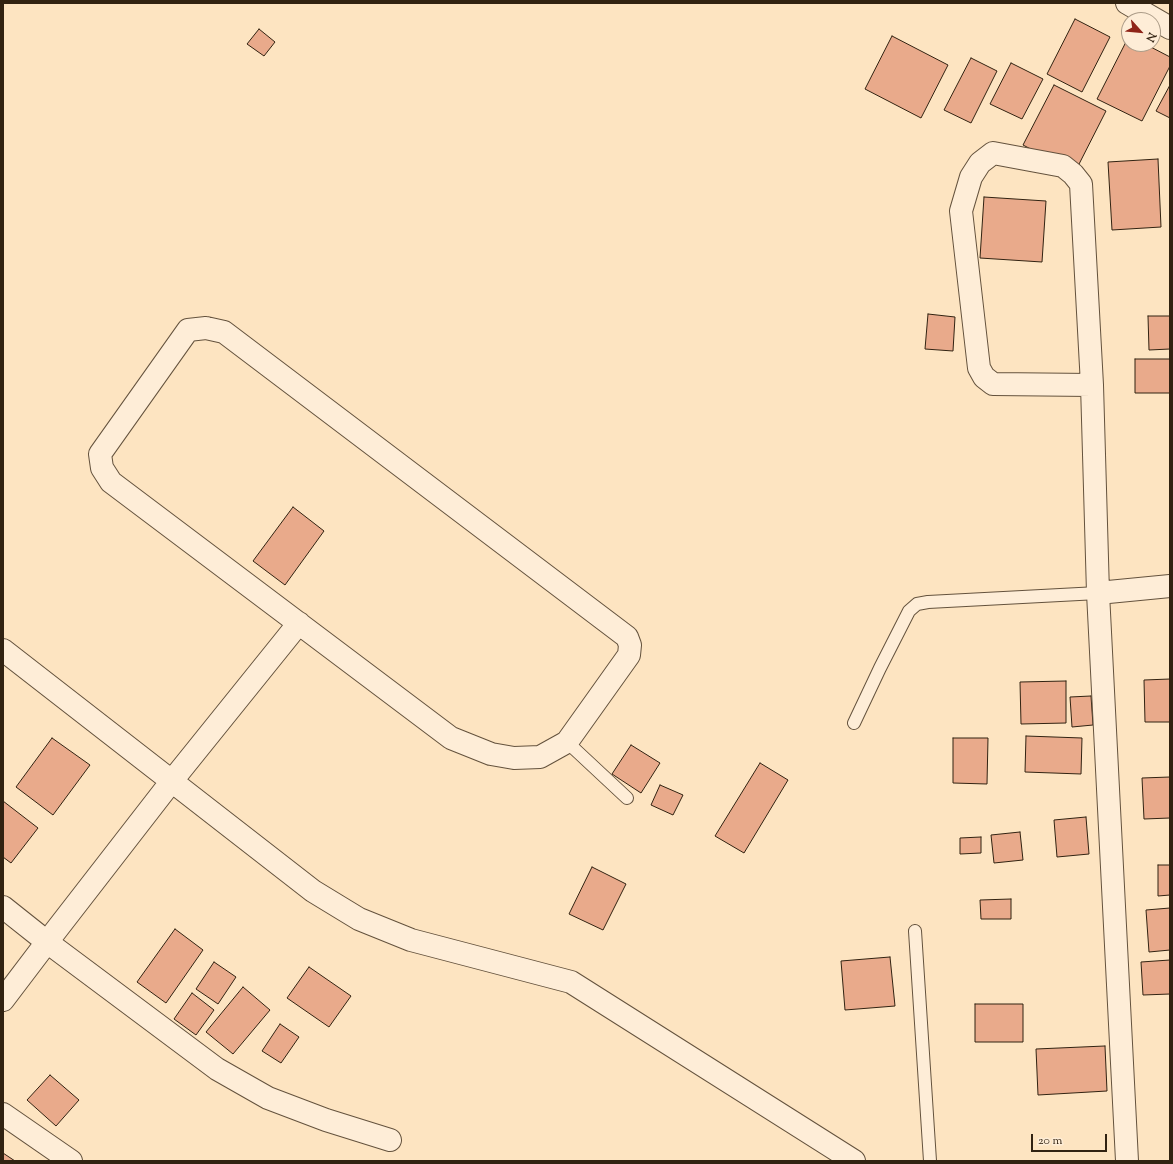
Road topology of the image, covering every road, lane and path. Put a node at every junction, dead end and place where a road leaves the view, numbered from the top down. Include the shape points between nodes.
1 (1127, 3) edge
2 (1170, 28) edge
3 (1092, 385) junction
4 (1170, 586) edge
5 (1098, 593) junction
6 (299, 623) junction
7 (3, 650) edge
8 (854, 723) dead end
9 (567, 742) junction
10 (171, 782) junction
11 (627, 798) dead end
12 (3, 906) edge
13 (915, 931) dead end
14 (46, 942) junction
15 (3, 1000) edge
16 (3, 1114) edge
17 (390, 1140) dead end
18 (70, 1161) edge
19 (854, 1161) edge
20 (930, 1161) edge
21 (1127, 1161) edge

1 - 2 street
3 - 3 street via 1081,184 1063,166 992,153 980,162 971,176 961,210 978,368 993,384
3 - 5 street
4 - 5 street
5 - 8 lane via 917,604 909,611
5 - 21 street
6 - 9 street via 450,738 491,754 514,758 540,757
6 - 9 street via 111,482 102,468 100,454 188,330 206,328 224,332 627,637 630,645 628,655
6 - 10 street
7 - 10 street
9 - 11 lane
10 - 14 street
10 - 19 street via 313,891 359,919 411,940 571,982
12 - 14 street
13 - 20 lane
14 - 15 street
14 - 17 street via 217,1069 268,1098
16 - 18 street

